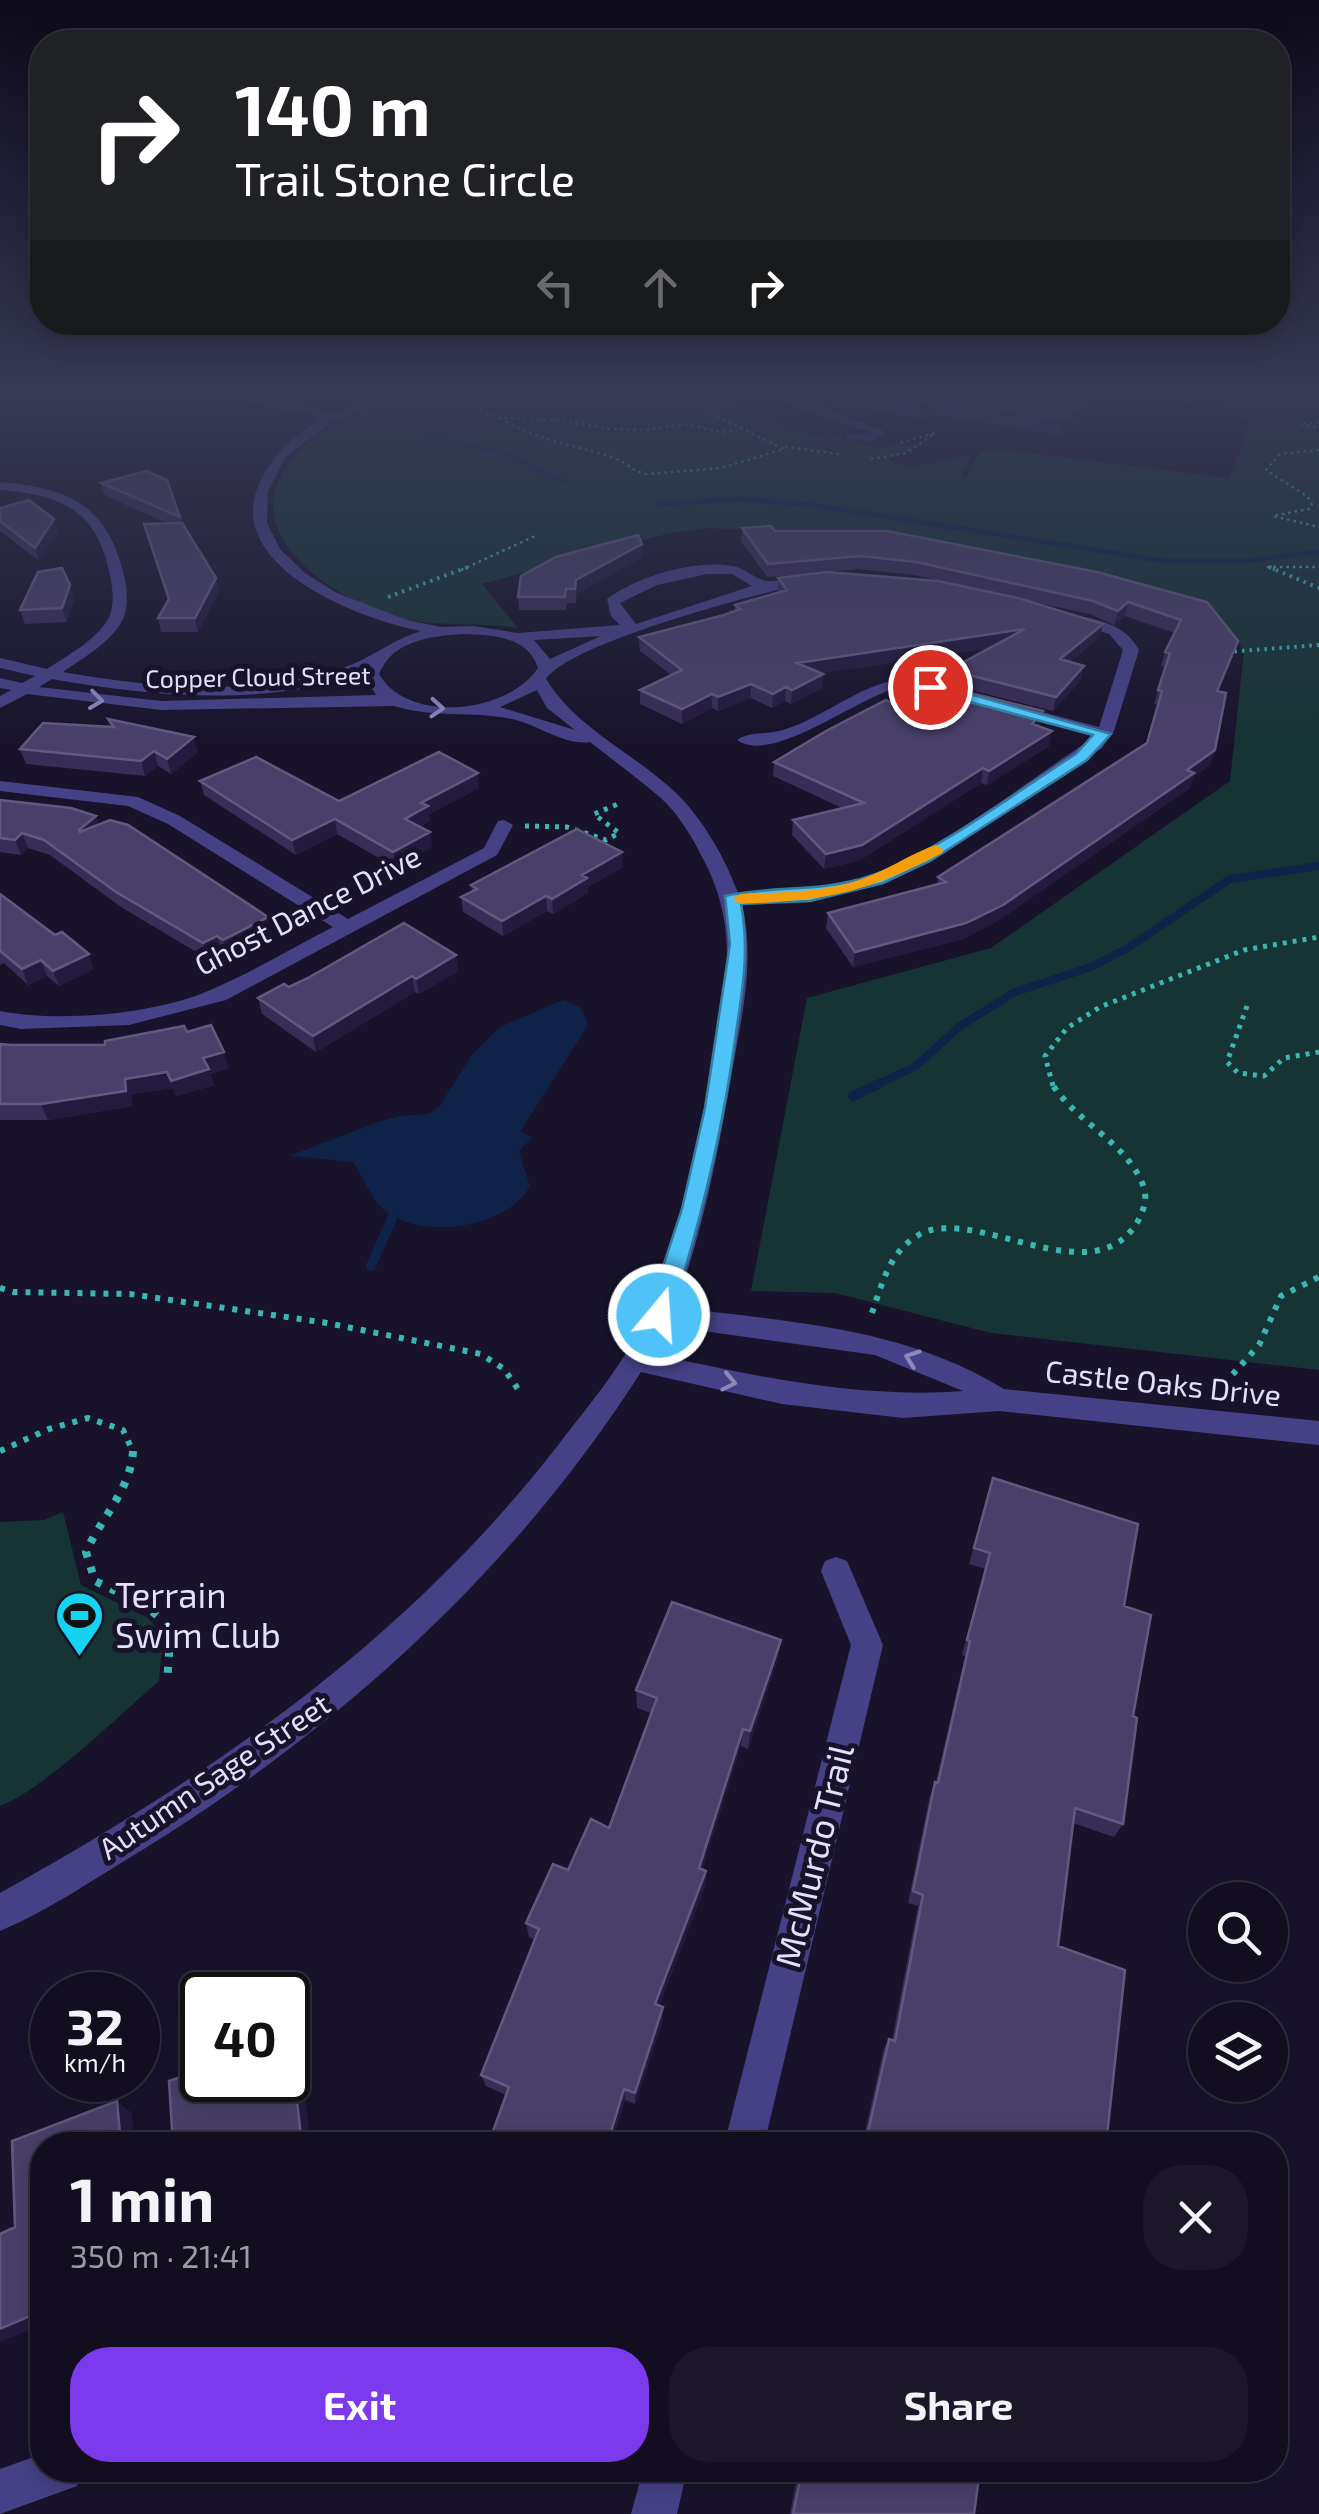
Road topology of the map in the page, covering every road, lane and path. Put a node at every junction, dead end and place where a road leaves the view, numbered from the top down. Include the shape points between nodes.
1 (81, 507) edge
2 (260, 507) edge
3 (1310, 507) edge
4 (1319, 527) edge
5 (535, 536) dead end
6 (1319, 567) edge
7 (826, 576) edge
8 (761, 586) junction
9 (1319, 588) edge
10 (378, 601) dead end
11 (354, 608) junction
12 (1054, 614) edge
13 (633, 629) junction
14 (447, 631) junction
15 (515, 637) junction
16 (1319, 644) edge
17 (1212, 650) edge
18 (381, 655) junction
19 (0, 662) edge
20 (46, 674) junction
21 (543, 675) junction
22 (0, 683) edge
23 (24, 689) junction
24 (969, 698) edge
25 (398, 702) junction
26 (988, 703) edge
27 (0, 704) edge
28 (479, 708) junction
29 (1104, 734) junction
30 (745, 740) dead end
31 (606, 747) junction
32 (0, 786) edge
33 (618, 804) dead end
34 (504, 825) joint
35 (732, 899) junction
36 (349, 928) junction
37 (1319, 937) edge
38 (1247, 1006) dead end
39 (0, 1018) edge
40 (1319, 1052) edge
41 (1319, 1277) edge
42 (0, 1288) edge
43 (872, 1313) dead end
44 (659, 1315) junction
45 (634, 1360) junction
46 (1224, 1384) dead end
47 (520, 1392) dead end
48 (1000, 1400) junction
49 (1319, 1433) edge
50 (0, 1451) edge
51 (836, 1571) dead end
52 (167, 1682) dead end
53 (0, 1912) edge
54 (747, 2132) edge
55 (30, 2481) edge
56 (0, 2492) edge

1 - 20 street via 94,520 122,598 113,624
2 - 11 street via 260,528 274,554
3 - 4 path via 1273,516
5 - 10 path
6 - 9 path via 1268,567
7 - 8 street
8 - 13 street
8 - 13 street via 734,570 711,568 625,592 613,606
11 - 14 street
11 - 18 street via 384,640
12 - 29 street via 1128,640 1131,650
13 - 15 street
13 - 21 street via 576,650
14 - 15 street
14 - 18 street, Copper Cloud Street
15 - 21 street, Autumn Sage Street via 539,650
16 - 17 path
18 - 20 street, Copper Cloud Street via 340,674 213,689
18 - 25 street via 373,682
19 - 20 street, Copper Cloud Street
20 - 23 street
21 - 28 street via 516,698
21 - 31 street, Autumn Sage Street via 554,705
22 - 23 street, Copper Cloud Street
23 -> 25 street, Copper Cloud Street via 137,705
23 - 27 street
24 - 30 street via 892,684 786,735
25 -> 28 street, Copper Cloud Street
26 - 29 street
28 - 31 street, Autumn Sage Street
29 - 35 street via 1081,757 877,880 810,896
31 - 35 street, Autumn Sage Street via 685,814
32 - 36 street via 132,801
33 - 34 path via 594,814 619,833 612,839 566,826
34 - 36 street, Ghost Dance Drive via 491,851
35 - 44 street, Autumn Sage Street via 739,944 715,1108 694,1209
36 - 39 street, Ghost Dance Drive via 218,995 129,1018
37 - 43 path via 1244,950 1100,1008 1068,1028 1045,1056 1054,1086 1142,1176 1148,1200 1134,1227 1109,1248 1068,1252 956,1225 922,1233 894,1252
38 - 40 path via 1227,1062 1238,1073 1264,1076 1284,1058
41 - 46 path via 1281,1296 1259,1345
42 - 47 path via 130,1294 327,1323 481,1354 504,1368
44 - 45 street, Autumn Sage Street
48 -> 44 street, Castle Oaks Drive via 960,1376 876,1345
45 -> 48 street, Castle Oaks Drive via 782,1394 903,1407
45 - 53 street, Autumn Sage Street via 500,1539 399,1643 302,1725 185,1804
48 - 49 street, Castle Oaks Drive
50 - 52 path via 88,1418 123,1430 134,1454 127,1484 86,1552 94,1581 171,1626
51 - 54 street, McMurdo Trail via 867,1645
55 - 56 street

